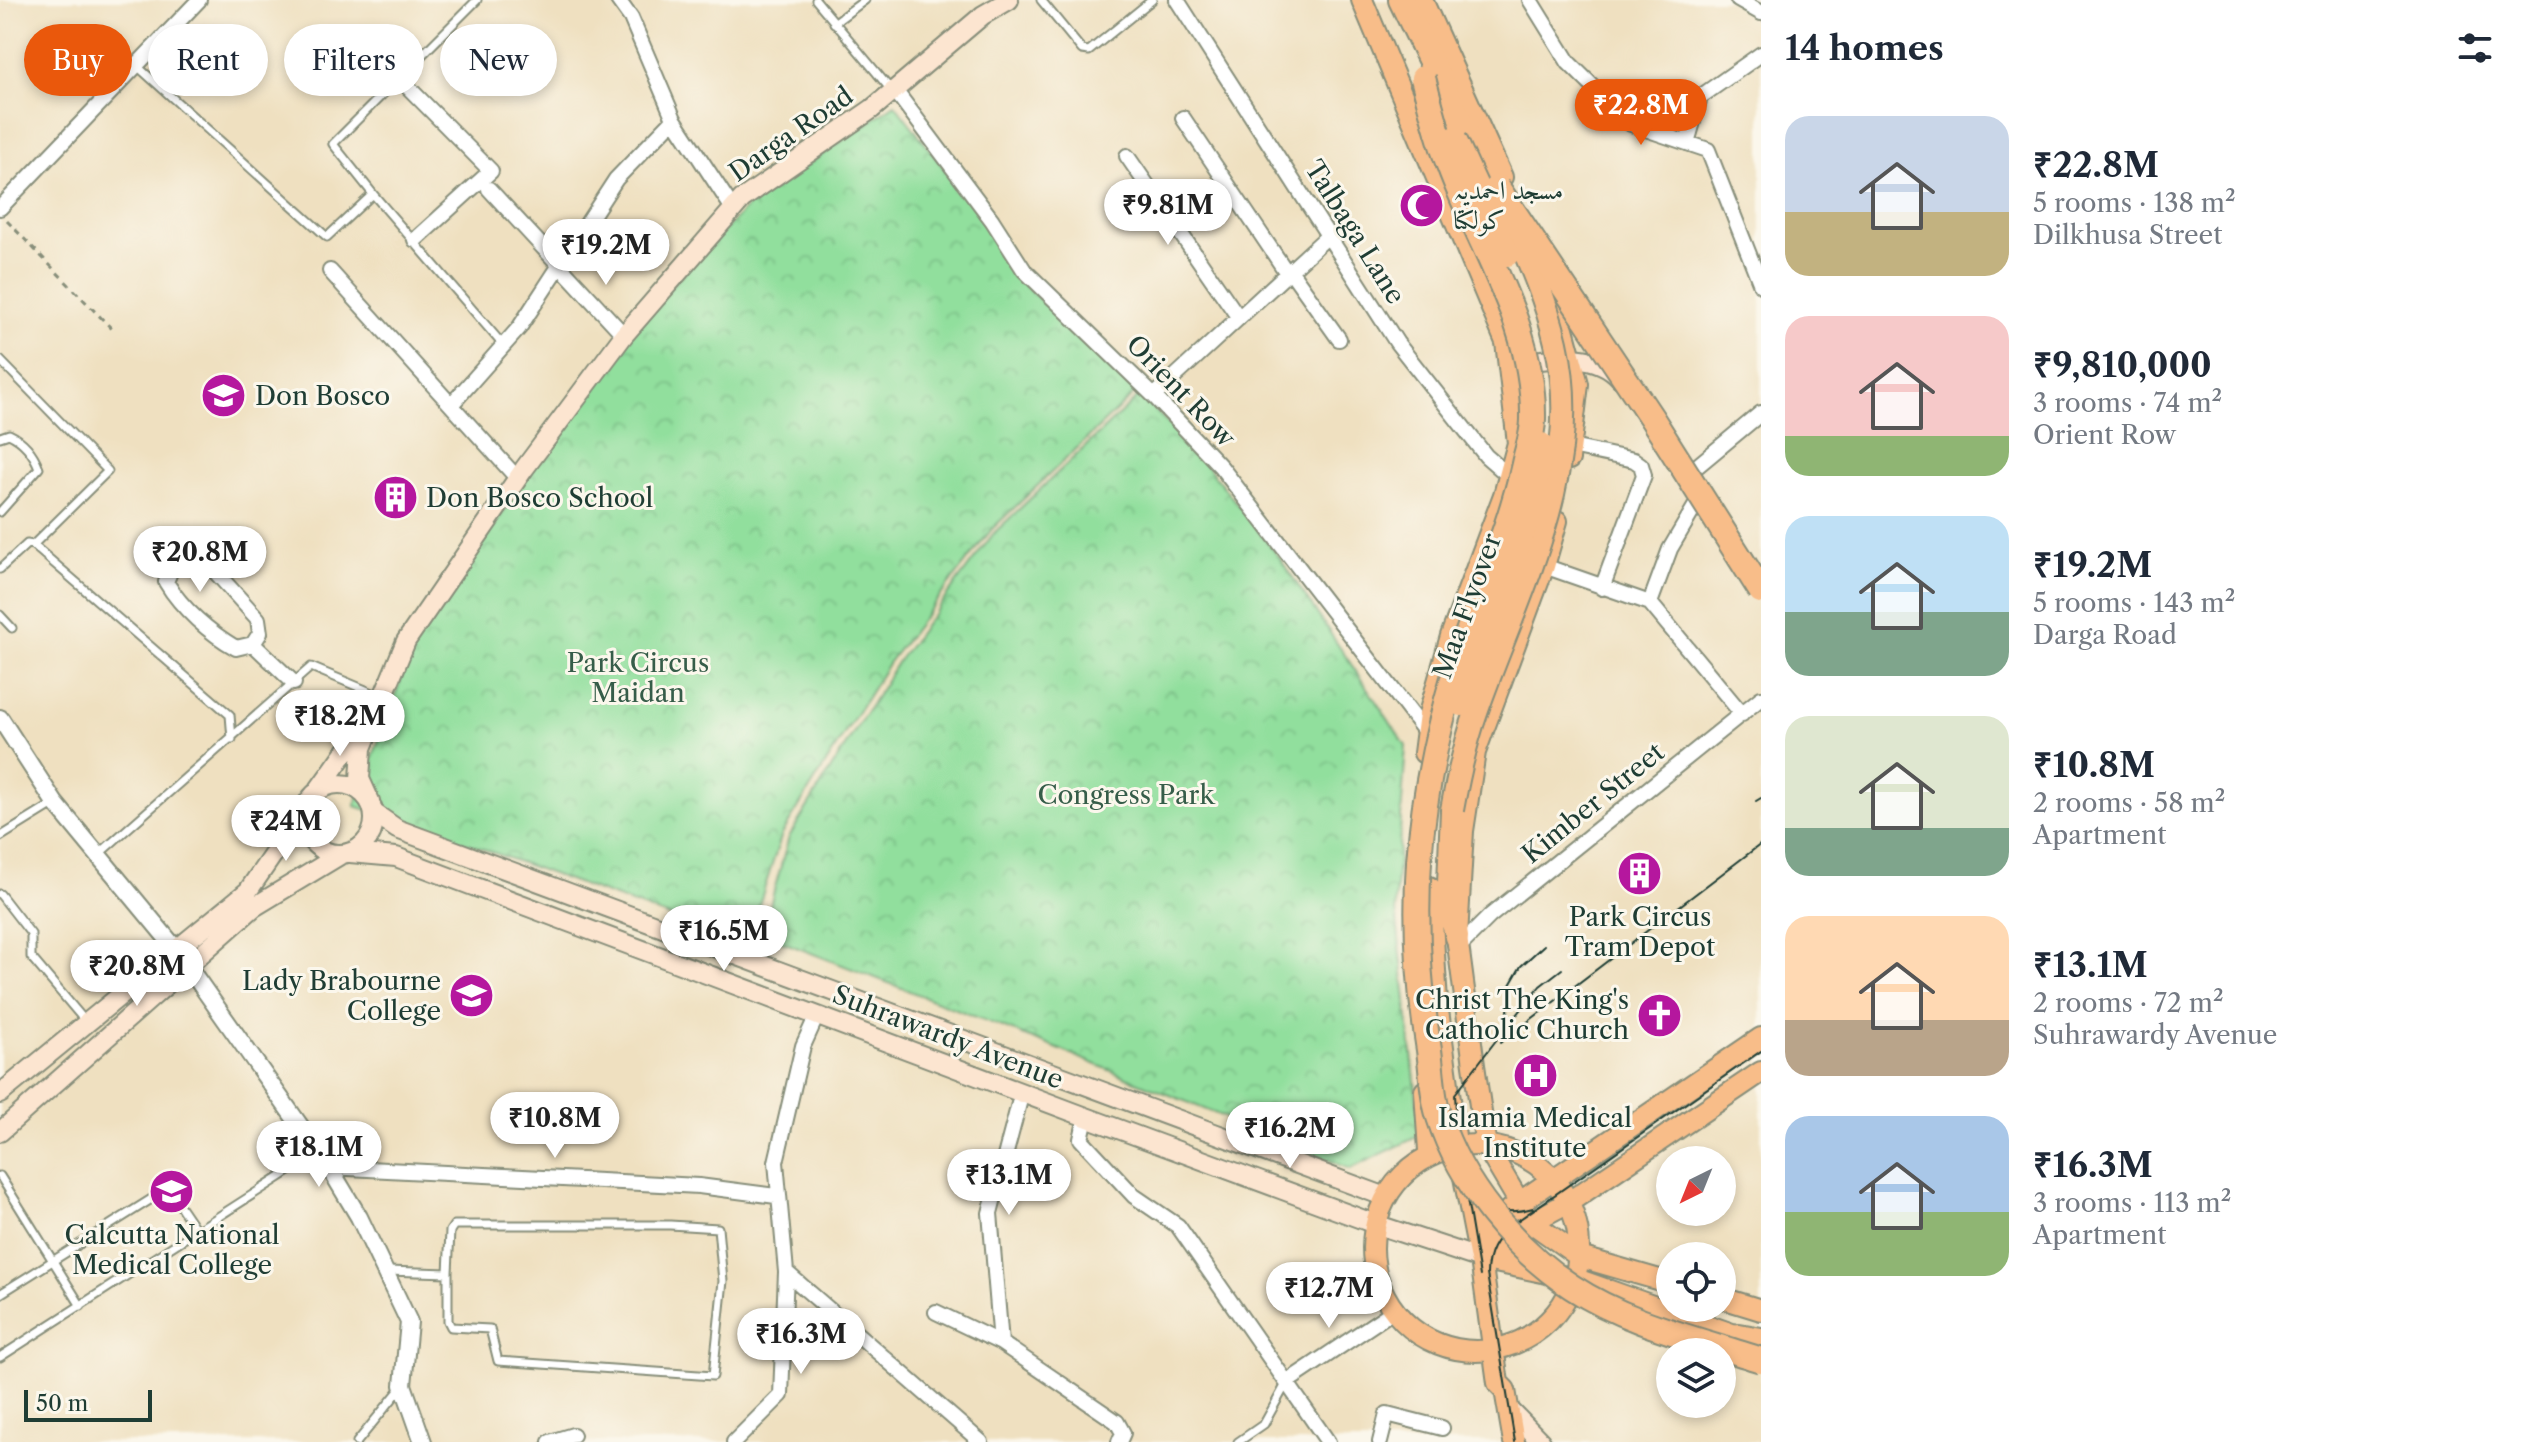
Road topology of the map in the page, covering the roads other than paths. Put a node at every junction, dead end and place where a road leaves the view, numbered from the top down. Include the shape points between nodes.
1 (199, 0) edge
2 (477, 0) edge
3 (618, 0) edge
4 (816, 0) edge
5 (865, 0) edge
6 (1009, 0) edge
7 (1041, 0) edge
8 (1152, 0) edge
9 (1177, 0) edge
10 (1362, 0) edge
11 (1384, 0) edge
12 (1418, 0) edge
13 (1530, 0) edge
14 (1738, 0) edge
15 (1761, 13) edge
16 (834, 23) junction
17 (424, 52) edge
18 (1761, 54) edge
19 (136, 65) junction
20 (1423, 78) junction
21 (893, 90) junction
22 (380, 96) edge
23 (417, 96) edge
24 (1183, 118) dead end
25 (674, 119) junction
26 (1687, 143) junction
27 (1127, 156) dead end
28 (1497, 187) junction
29 (489, 189) dead end
30 (373, 194) junction
31 (0, 208) edge
32 (733, 209) junction
33 (1330, 234) junction
34 (415, 240) junction
35 (1757, 263) edge
36 (560, 265) junction
37 (330, 271) dead end
38 (1288, 271) junction
39 (1761, 285) edge
40 (1239, 318) junction
41 (624, 335) junction
42 (1339, 339) dead end
43 (503, 345) junction
44 (1572, 357) junction
45 (0, 360) edge
46 (1511, 364) junction
47 (1154, 396) junction
48 (451, 405) junction
49 (1761, 413) edge
50 (0, 437) edge
51 (1571, 447) junction
52 (1690, 472) junction
53 (1509, 476) junction
54 (518, 479) junction
55 (1703, 492) junction
56 (0, 512) edge
57 (33, 545) junction
58 (1544, 566) junction
59 (0, 569) edge
60 (1761, 575) edge
61 (1602, 588) junction
62 (1761, 591) edge
63 (1650, 603) junction
64 (0, 615) edge
65 (12, 628) dead end
66 (253, 644) junction
67 (294, 683) junction
68 (1761, 698) edge
69 (378, 704) junction
70 (1742, 714) junction
71 (0, 718) edge
72 (1427, 734) junction
73 (232, 739) junction
74 (319, 789) junction
75 (55, 803) junction
76 (1436, 803) joint
77 (372, 807) junction
78 (305, 808) junction
79 (0, 837) edge
80 (99, 854) junction
81 (345, 854) junction
82 (0, 894) edge
83 (1457, 942) junction
84 (175, 948) junction
85 (188, 966) junction
86 (817, 1015) junction
87 (86, 1023) junction
88 (1761, 1038) edge
89 (1761, 1072) edge
90 (1022, 1092) junction
91 (0, 1094) edge
92 (1086, 1117) junction
93 (0, 1132) edge
94 (1486, 1146) junction
95 (1456, 1147) junction
96 (1429, 1151) junction
97 (319, 1152) junction
98 (329, 1167) junction
99 (0, 1176) edge
100 (1553, 1179) junction
101 (776, 1196) junction
102 (1386, 1197) junction
103 (1569, 1202) junction
104 (1517, 1204) junction
105 (1531, 1222) junction
106 (1375, 1224) junction
107 (197, 1231) junction
108 (1580, 1257) junction
109 (1486, 1259) junction
110 (52, 1260) junction
111 (384, 1271) junction
112 (786, 1272) junction
113 (448, 1273) junction
114 (1576, 1279) junction
115 (1656, 1279) edge
116 (0, 1294) edge
117 (1736, 1302) edge
118 (81, 1306) junction
119 (1761, 1310) edge
120 (1393, 1311) junction
121 (936, 1312) dead end
122 (1754, 1340) edge
123 (1001, 1343) junction
124 (1500, 1349) junction
125 (0, 1357) edge
126 (1761, 1360) edge
127 (1287, 1382) junction
128 (403, 1385) junction
129 (1507, 1399) junction
130 (1442, 1428) dead end
131 (573, 1435) dead end
132 (357, 1442) edge
133 (423, 1442) edge
134 (550, 1442) edge
135 (734, 1442) edge
136 (981, 1442) edge
137 (1119, 1442) edge
138 (1238, 1442) edge
139 (1328, 1442) edge
140 (1380, 1442) edge
141 (1514, 1442) edge
142 (1541, 1442) edge

1 - 19 street
2 - 17 lane
3 - 25 street via 631,18
4 - 16 lane
5 - 16 lane
6 - 21 main road, Darga Road via 983,15
7 - 8 lane via 1082,50 1089,51
9 - 33 street, Talbaga Lane
10 - 46 main road, Maa Flyover
11 - 20 highway, Maa Flyover
12 - 28 highway, Maa Flyover via 1465,131
12 - 44 main road via 1546,273
13 - 26 street via 1569,63 1631,124
14 - 15 street
16 - 21 lane
18 - 26 street via 1700,97
19 - 30 lane via 327,237
19 - 31 street
20 - 76 highway, Maa Flyover, bridge via 1524,295 1544,393 1533,502 1454,725
20 - 126 highway, bridge via 1449,165 1523,335 1533,421 1517,496 1466,637 1435,738 1424,795 1415,888 1421,999 1438,1115 1454,1152 1492,1211 1561,1279 1628,1316
21 - 32 main road, Darga Road
21 - 47 street, Orient Row via 1024,270
22 - 30 lane via 333,144
23 - 34 street via 491,171
24 - 38 street
25 - 32 street
25 - 36 street via 616,179
26 - 35 street via 1708,150
27 - 40 street
28 - 62 highway, bridge
28 - 83 highway, Maa Flyover, bridge via 1543,296 1557,345 1563,425 1548,514 1476,713 1457,784 1448,907
29 - 36 street
30 - 34 lane
32 - 41 main road, Darga Road
33 - 38 street
33 - 53 street, Talbaga Lane via 1397,343 1486,456
34 - 43 lane
35 - 39 street
36 - 41 street
36 - 43 street
37 - 48 street
38 - 40 street
38 - 42 street
40 - 47 street
41 - 54 main road, Darga Road
43 - 48 street
44 - 46 main road
44 - 51 main road via 1578,384
44 - 52 main road via 1611,367
45 - 57 lane via 108,471
46 - 53 main road, Maa Flyover via 1518,443
47 - 72 street, Orient Row via 1221,467
48 - 54 street
49 - 52 street
50 - 56 lane via 18,438 39,468
51 - 58 main road
51 - 61 street via 1634,460 1644,475
52 - 55 main road
53 - 72 main road, Maa Flyover via 1451,636
54 - 69 main road, Darga Road via 406,641
55 - 60 main road
55 - 63 street via 1670,549
57 - 59 lane via 27,544
57 - 73 lane via 230,715
58 - 61 street
58 - 83 main road via 1475,752 1463,831
61 - 63 street
63 - 70 street
64 - 65 lane
66 - 66 street via 236,648 216,637 172,592 166,582 172,567 198,559 211,567 258,619 260,633
66 - 67 street
67 - 69 lane via 311,667
67 - 73 lane
68 - 70 street, Kimber Street
69 - 74 main road, Darga Road
69 - 77 main road, Darga Road via 360,766
70 - 83 street, Kimber Street
71 - 75 street
72 - 96 main road, Maa Flyover via 1409,881
73 - 80 lane
74 - 77 main road via 343,783 362,791
74 - 78 main road
75 - 79 lane
75 - 80 street
76 - 95 highway, Maa Flyover via 1428,876 1430,938
77 - 81 main road via 371,836
77 - 102 main road, Suhrawardy Avenue via 397,829
78 - 81 main road via 309,837 328,853
78 - 84 main road via 248,891
80 - 84 street
81 - 85 main road via 254,907
81 - 86 main road, Suhrawardy Avenue via 396,857
82 - 87 lane via 31,934 31,957
83 - 94 main road
84 - 85 street
84 - 87 main road
85 - 93 main road
85 - 97 street
86 - 90 main road, Suhrawardy Avenue
86 - 101 street via 803,1046 776,1162
87 - 91 main road
88 - 100 main road
89 - 103 main road
90 - 92 main road, Suhrawardy Avenue
90 - 123 street via 990,1213
92 - 106 main road, Suhrawardy Avenue
92 - 127 street via 1081,1139 1134,1196 1178,1226
94 - 95 main road
94 - 100 main road via 1519,1154
94 - 104 main road
95 - 96 main road
95 - 109 highway, Maa Flyover
96 - 102 main road
97 - 98 street
97 - 107 lane
98 - 101 street via 699,1186
98 - 111 street
99 - 110 lane
100 - 103 main road
100 - 104 main road
101 - 112 street
102 - 106 main road
103 - 105 main road
103 - 108 main road
104 - 105 main road
104 - 109 main road via 1490,1228
105 - 108 main road
105 - 109 main road
106 - 109 main road, Suhrawardy Avenue
106 - 120 main road via 1376,1269
107 - 110 lane via 178,1203 161,1193
107 - 118 lane
108 - 114 main road
108 - 115 main road
109 - 114 main road
109 - 124 main road
110 - 116 lane
110 - 118 lane
111 - 113 lane
111 - 128 street via 409,1322
112 - 135 street via 781,1395
112 - 136 street
113 - 113 lane via 451,1327 490,1329 498,1361 713,1376 723,1281 718,1228 454,1225
114 - 122 main road
114 - 124 main road via 1543,1328
117 - 119 main road
118 - 125 lane
120 - 124 main road via 1439,1345 1467,1352
120 - 127 street
121 - 123 street
123 - 137 street via 1117,1422 1123,1433
124 - 129 main road via 1498,1383
127 - 138 lane via 1264,1424
127 - 139 street
128 - 132 lane
128 - 133 street
129 - 141 main road
129 - 142 main road
130 - 140 street via 1387,1414
131 - 134 street

